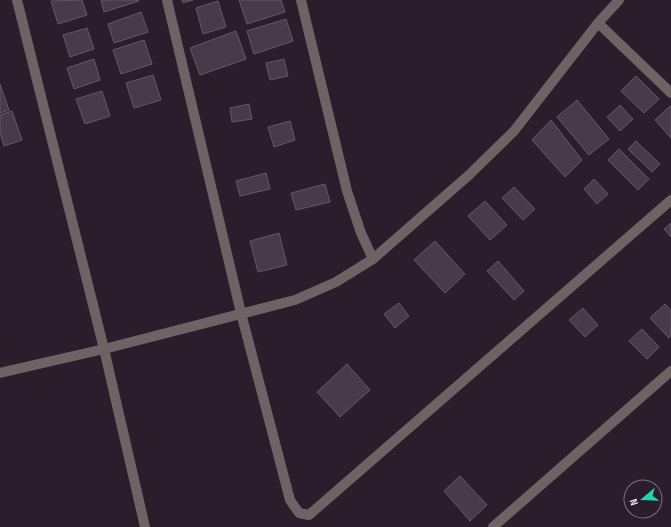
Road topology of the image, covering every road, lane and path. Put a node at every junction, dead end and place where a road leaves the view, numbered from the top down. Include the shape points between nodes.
1 (17, 0) edge
2 (167, 0) edge
3 (301, 0) edge
4 (619, 0) edge
5 (598, 23) junction
6 (671, 93) edge
7 (671, 200) edge
8 (373, 259) junction
9 (241, 313) junction
10 (104, 349) junction
11 (671, 371) edge
12 (0, 373) edge
13 (145, 527) edge
14 (493, 527) edge

1 - 10 street
2 - 9 street
3 - 8 street via 347,191
4 - 5 street
5 - 6 street
5 - 8 street via 514,131 469,175
7 - 9 street via 309,515 299,513 290,500
8 - 9 street via 336,282 295,300
9 - 10 street
10 - 12 street
10 - 13 street
11 - 14 street

